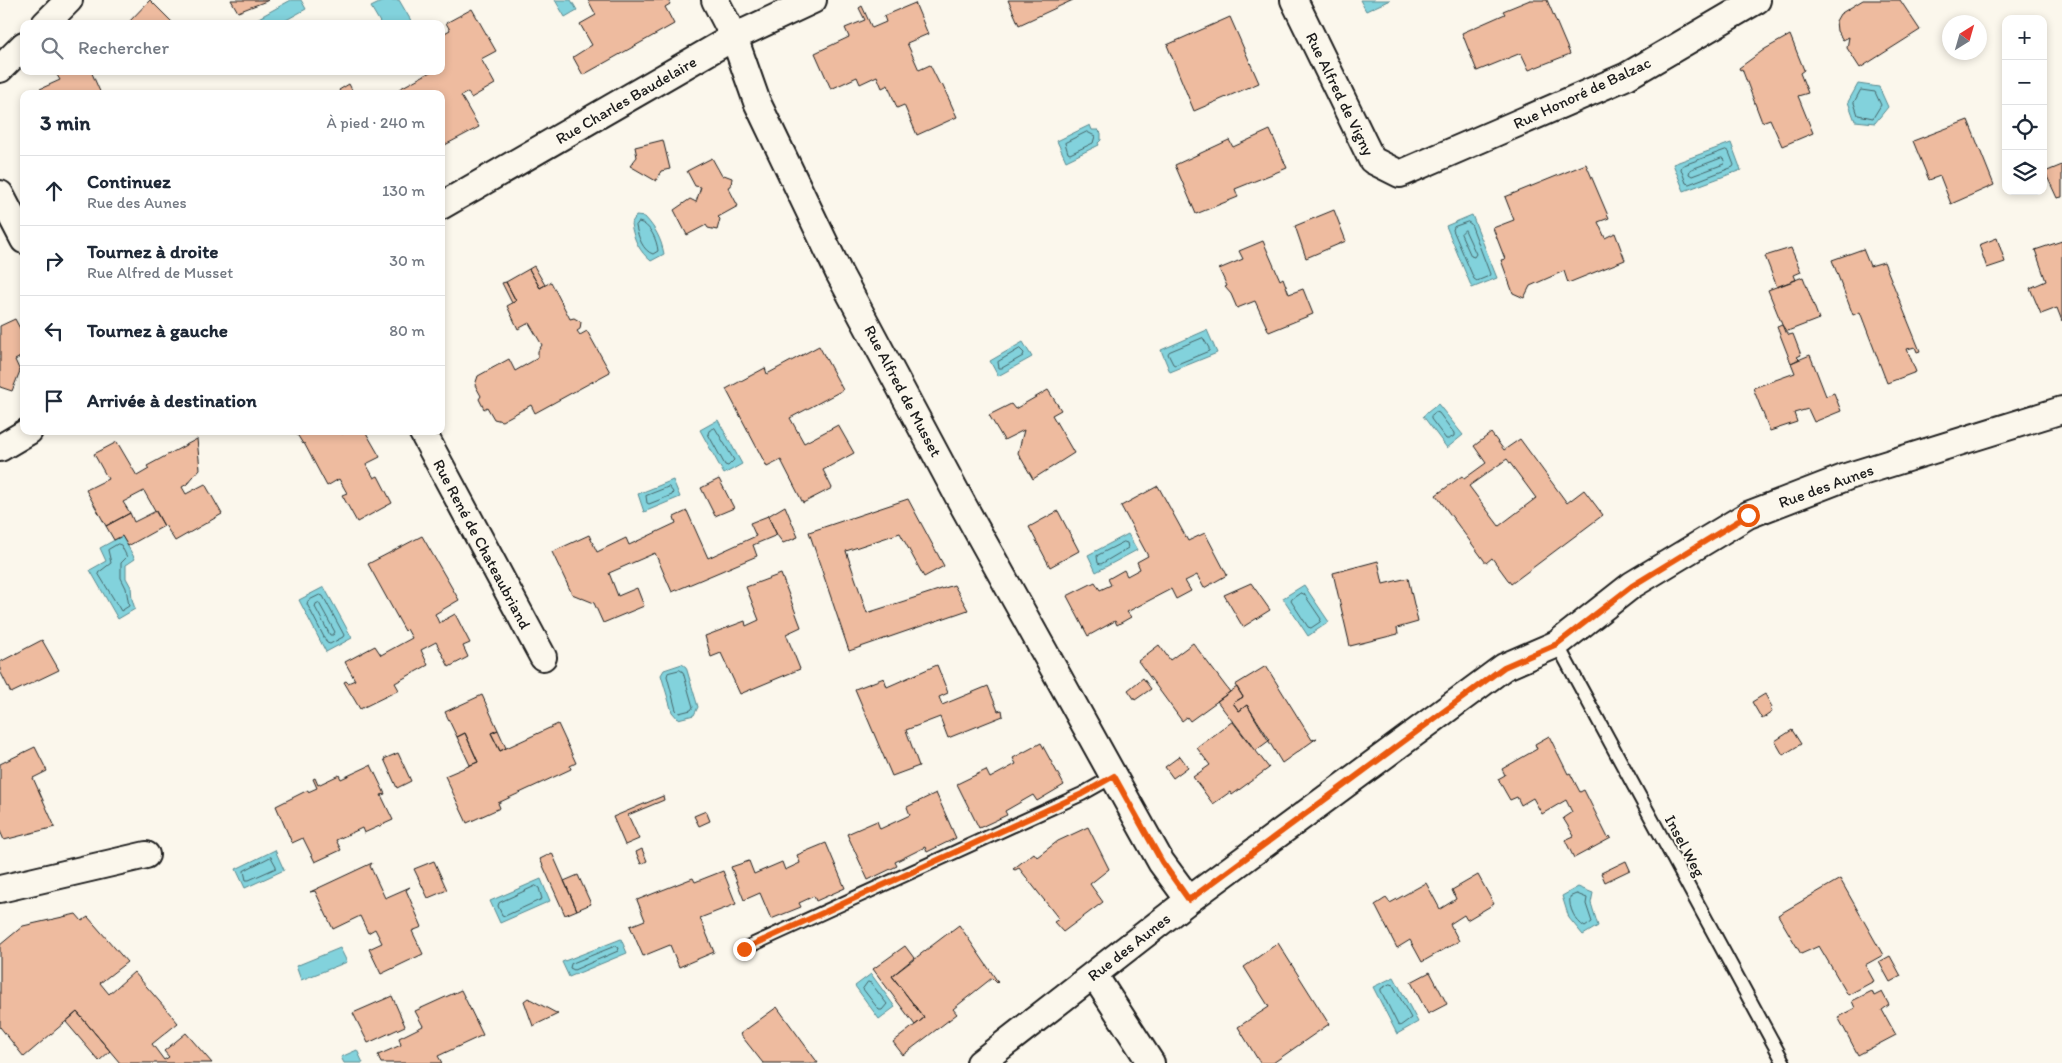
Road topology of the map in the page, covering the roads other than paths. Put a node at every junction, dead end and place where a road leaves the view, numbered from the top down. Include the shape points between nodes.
1 (69, 0) edge
2 (715, 0) edge
3 (813, 0) edge
4 (1294, 0) edge
5 (1757, 0) edge
6 (49, 20) edge
7 (734, 37) junction
8 (20, 49) edge
9 (0, 69) edge
10 (1400, 174) joint
11 (0, 194) edge
12 (445, 204) edge
13 (20, 232) edge
14 (2062, 410) edge
15 (22, 435) edge
16 (424, 435) edge
17 (0, 448) edge
18 (1557, 644) junction
19 (543, 657) dead end
20 (1114, 776) junction
21 (146, 855) dead end
22 (0, 889) edge
23 (1189, 900) junction
24 (744, 949) dead end
25 (1094, 975) junction
26 (980, 1063) edge
27 (1151, 1063) edge
28 (1784, 1063) edge

1 - 6 street
2 - 7 street, Rue Alfred de Musset
3 - 7 street, Rue Charles Baudelaire
4 - 10 street, Rue Alfred de Vigny via 1372,160
5 - 10 street, Rue Honoré de Balzac via 1626,76
7 - 12 street, Rue Charles Baudelaire
7 - 20 street, Rue Alfred de Musset via 757,102 839,273 964,507
8 - 9 street
11 - 13 street
14 - 18 street, Rue des Aunes via 1849,476 1748,515 1632,586
15 - 17 street
16 - 19 street, Rue René de Chateaubriand
18 - 23 street, Rue des Aunes via 1504,667
18 - 28 lane, Insel Weg
20 - 23 street, Rue Alfred de Musset via 1162,862
20 - 24 lane via 1082,794
21 - 22 street
23 - 25 street, Rue des Aunes
25 - 26 street, Rue des Aunes
25 - 27 street

